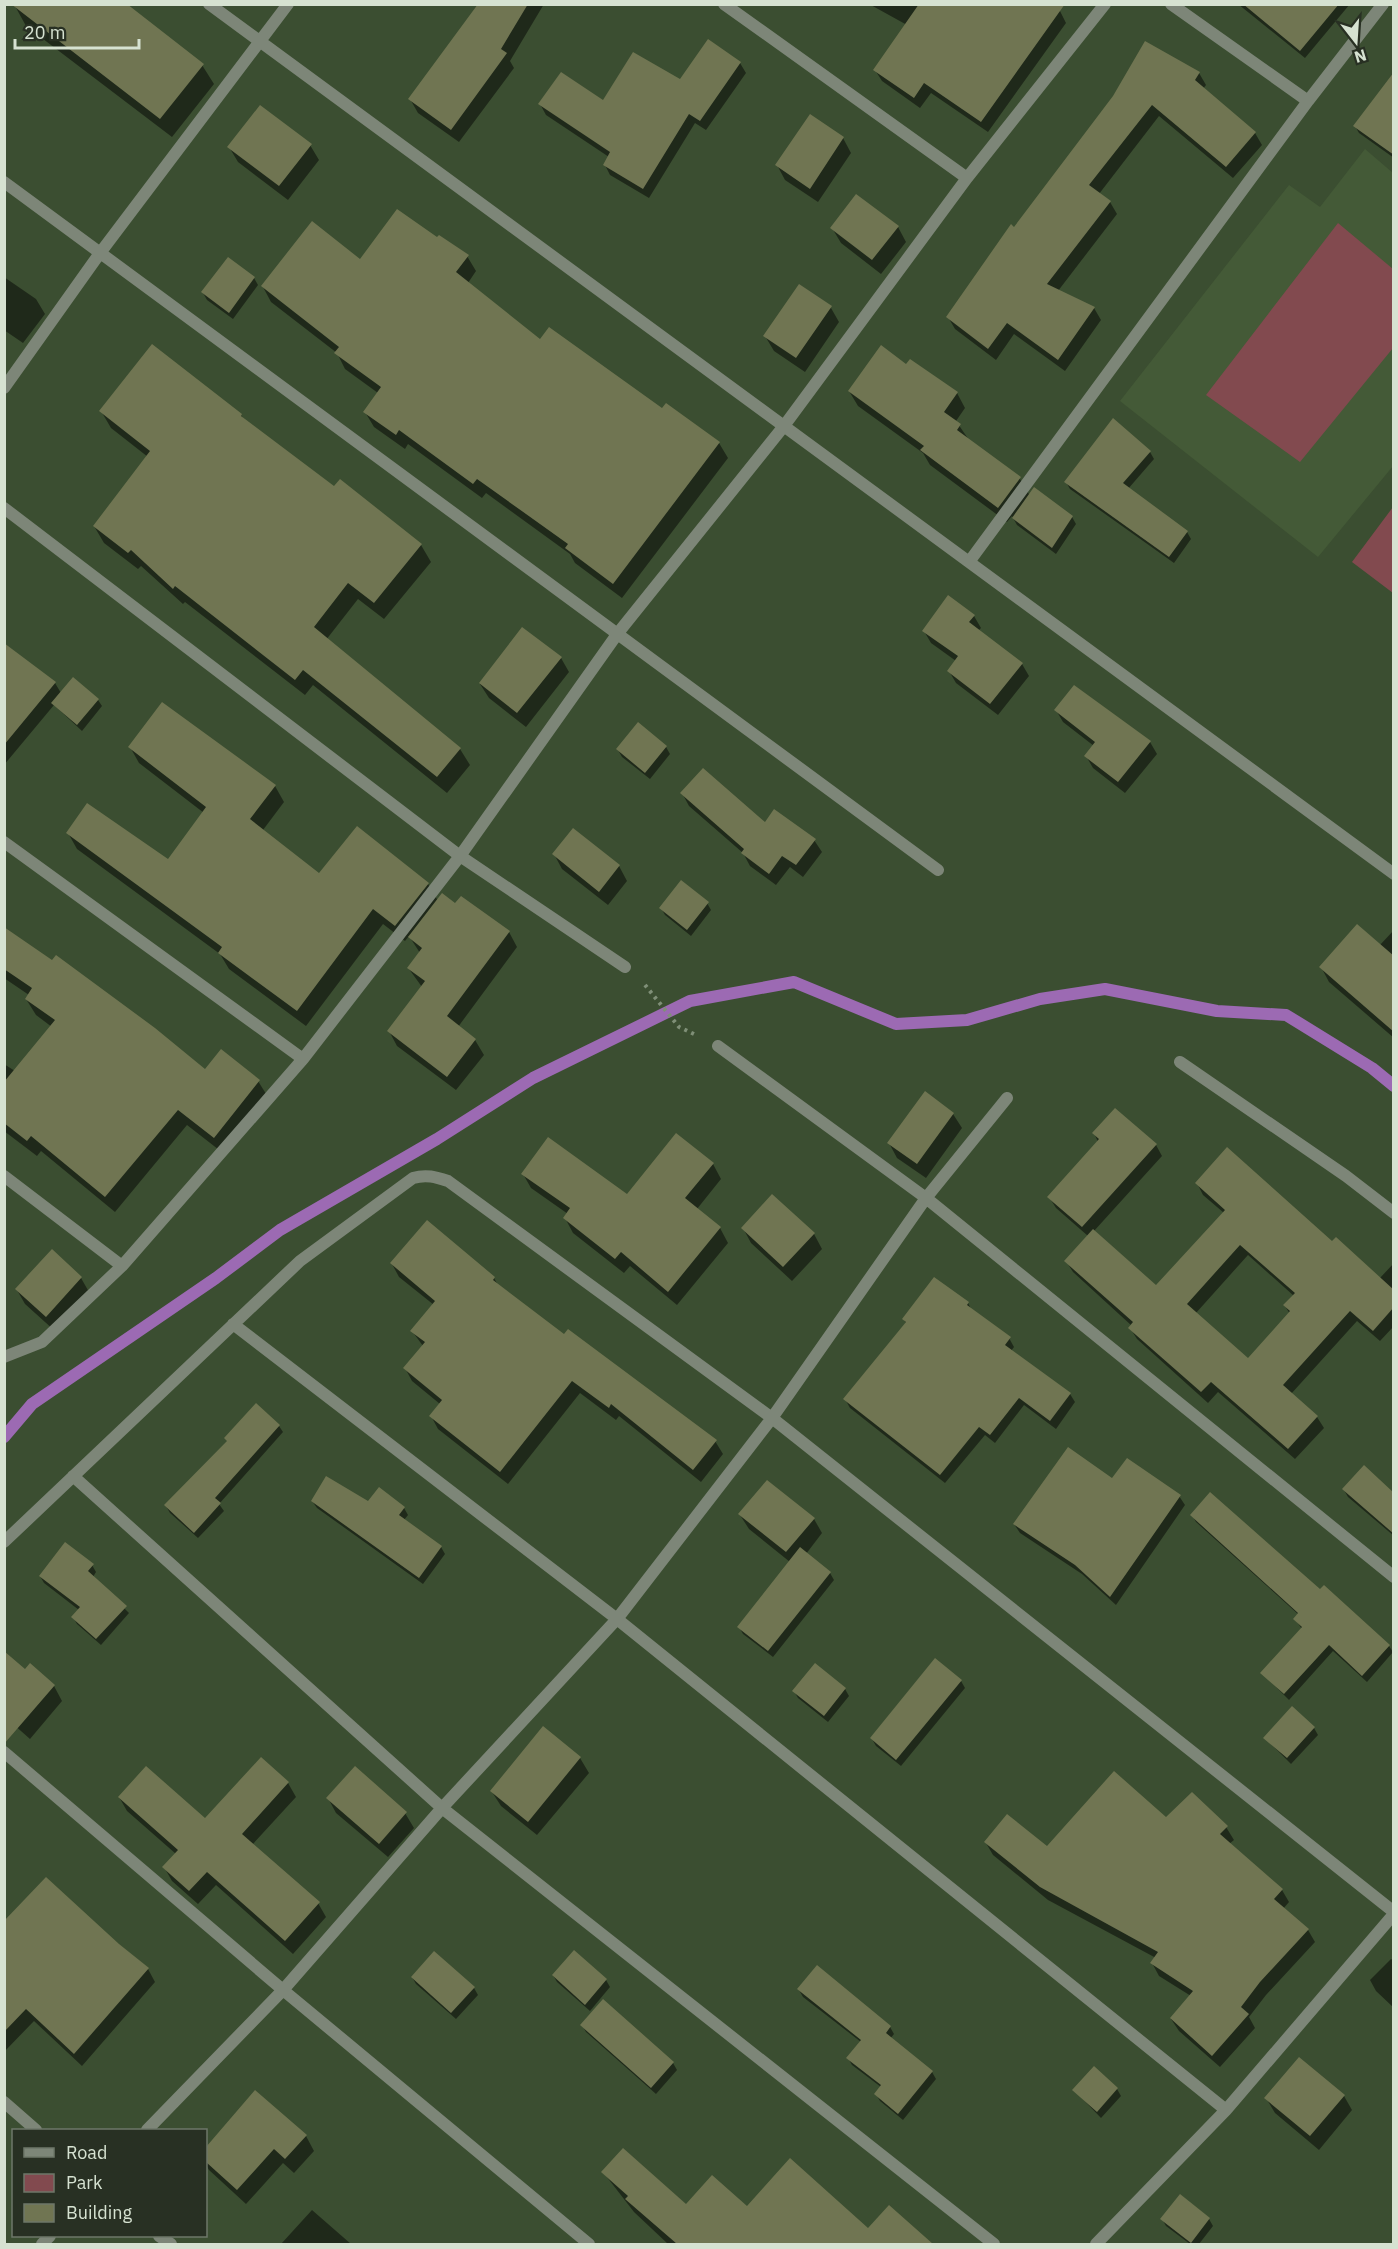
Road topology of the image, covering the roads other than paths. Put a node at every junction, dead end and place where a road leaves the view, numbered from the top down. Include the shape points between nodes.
1 (209, 4) edge
2 (288, 4) edge
3 (724, 4) edge
4 (1105, 4) edge
5 (1171, 4) edge
6 (1383, 4) edge
7 (258, 42) junction
8 (1308, 101) junction
9 (967, 178) junction
10 (4, 182) edge
11 (100, 253) junction
12 (4, 388) edge
13 (784, 426) junction
14 (4, 508) edge
15 (969, 562) junction
16 (618, 633) junction
17 (4, 842) edge
18 (460, 856) junction
19 (938, 870) dead end
20 (1394, 874) edge
21 (625, 967) dead end
22 (718, 1046) dead end
23 (303, 1059) junction
24 (1180, 1062) dead end
25 (1007, 1098) dead end
26 (4, 1176) edge
27 (926, 1198) junction
28 (1394, 1213) edge
29 (122, 1266) junction
30 (233, 1324) junction
31 (4, 1357) edge
32 (772, 1418) junction
33 (73, 1476) junction
34 (4, 1542) edge
35 (1394, 1577) edge
36 (617, 1619) junction
37 (4, 1752) edge
38 (442, 1808) junction
39 (1394, 1913) edge
40 (283, 1990) junction
41 (4, 2102) edge
42 (1226, 2110) junction
43 (35, 2129) edge
44 (148, 2129) edge
45 (589, 2244) edge
46 (994, 2244) edge
47 (1096, 2244) edge

1 - 7 street
2 - 7 street
3 - 9 street
4 - 9 street
5 - 8 street
6 - 8 street
7 - 11 street
7 - 13 street
8 - 15 street
9 - 13 street
10 - 11 street
11 - 12 street
11 - 16 street
13 - 15 street
13 - 16 street
14 - 18 street
15 - 20 street
16 - 18 street
16 - 19 street
17 - 23 street
18 - 21 street
18 - 23 street
22 - 27 street
23 - 29 street
24 - 28 street
25 - 27 street
26 - 29 street
27 - 32 street
27 - 35 street
29 - 31 street via 42,1342
30 - 32 street via 300,1261 413,1178 434,1177 458,1188
30 - 33 street
30 - 36 street
32 - 36 street
32 - 39 street
33 - 34 street
33 - 38 street
36 - 38 street
36 - 42 street
37 - 40 street
38 - 40 street
38 - 46 street
39 - 42 street
40 - 44 street
40 - 45 street
41 - 43 street
42 - 47 street

